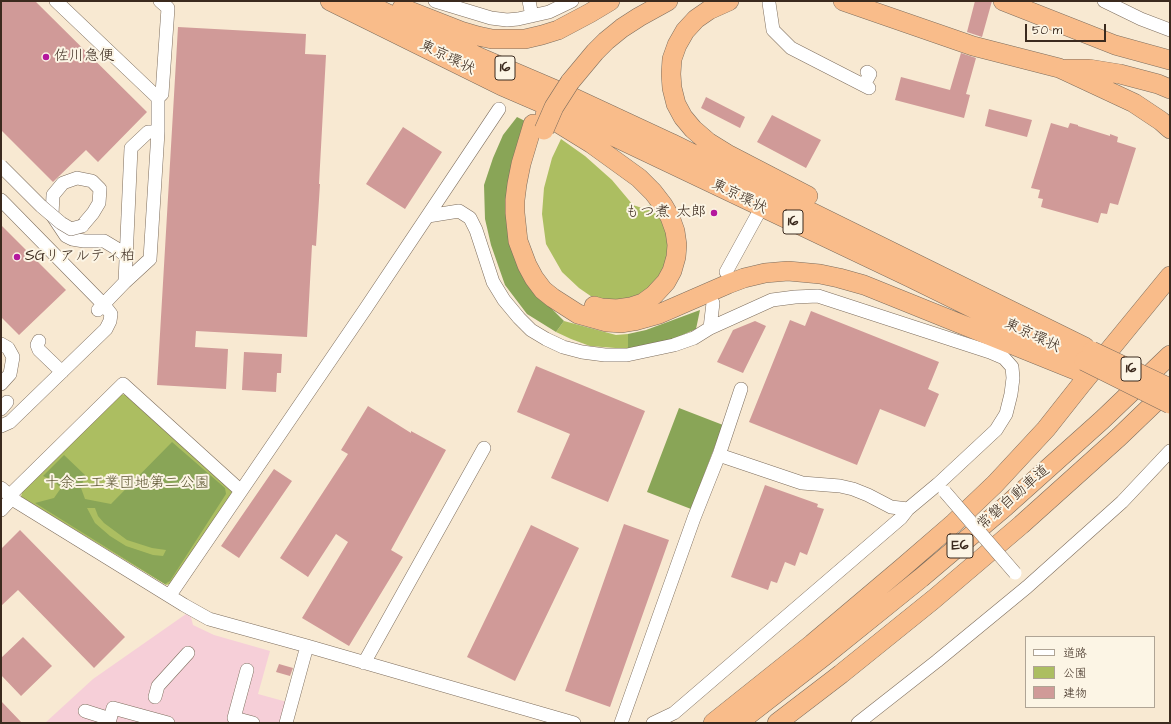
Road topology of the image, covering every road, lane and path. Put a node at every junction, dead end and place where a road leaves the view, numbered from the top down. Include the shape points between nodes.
1 (56, 1) edge
2 (160, 1) edge
3 (330, 1) edge
4 (361, 1) edge
5 (384, 1) edge
6 (435, 1) edge
7 (529, 1) edge
8 (572, 1) edge
9 (610, 1) edge
10 (643, 1) edge
11 (668, 1) edge
12 (729, 1) edge
13 (839, 1) edge
14 (843, 1) edge
15 (1003, 1) edge
16 (1104, 1) edge
17 (770, 3) dead end
18 (532, 16) junction
19 (1170, 30) edge
20 (1115, 45) junction
21 (1170, 60) edge
22 (1059, 68) junction
23 (1170, 74) edge
24 (564, 79) junction
25 (867, 82) dead end
26 (502, 86) junction
27 (1170, 89) edge
28 (158, 98) junction
29 (499, 109) dead end
30 (538, 127) junction
31 (1170, 129) edge
32 (158, 132) junction
33 (1, 166) edge
34 (1, 200) edge
35 (766, 200) junction
36 (428, 216) junction
37 (126, 256) junction
38 (914, 264) junction
39 (726, 272) dead end
40 (1170, 276) edge
41 (125, 282) junction
42 (713, 303) dead end
43 (101, 308) junction
44 (710, 328) junction
45 (39, 341) dead end
46 (1, 344) edge
47 (1170, 355) edge
48 (1084, 361) junction
49 (62, 372) junction
50 (1, 384) edge
51 (1170, 388) edge
52 (742, 389) dead end
53 (1170, 404) edge
54 (4, 422) edge
55 (484, 448) dead end
56 (1170, 451) edge
57 (719, 455) junction
58 (942, 488) junction
59 (241, 491) junction
60 (8, 494) edge
61 (908, 509) junction
62 (1, 510) edge
63 (1027, 587) junction
64 (170, 596) junction
65 (307, 646) junction
66 (188, 653) dead end
67 (364, 663) junction
68 (246, 670) dead end
69 (155, 697) dead end
70 (86, 712) dead end
71 (533, 717) edge
72 (110, 721) edge
73 (168, 723) edge
74 (250, 723) edge
75 (286, 723) edge
76 (574, 723) edge
77 (621, 723) edge
78 (653, 723) edge
79 (713, 723) edge
80 (738, 723) edge
81 (777, 723) edge
82 (858, 723) edge

1 - 28 street
2 - 28 street via 168,8 162,94
3 - 26 highway, 東京環状 / 16
4 - 35 highway, 東京環状 / 16 via 650,134
5 - 9 highway via 461,31 492,39 525,39 558,30
6 - 18 street via 491,18 507,20
7 - 18 street
8 - 18 street via 549,12
10 - 24 highway via 592,38 576,56
11 - 24 highway via 617,32
12 - 38 highway via 708,10 696,19 677,45 670,74 676,104 683,117 708,142 880,234
13 - 14 highway
14 - 22 highway via 973,46
15 - 20 highway
16 - 19 street
17 - 25 street via 772,30 791,48
20 - 21 highway
20 - 23 highway
22 - 27 highway via 1120,74
22 - 31 highway via 1134,103
24 - 30 highway, bridge via 554,107
26 - 30 highway via 592,144 639,178 670,217 675,231 676,258 666,282 643,303 617,309 586,304 574,299 543,270 531,244 527,211
26 - 35 highway, 東京環状 / 16
28 - 32 street
29 - 36 street
30 - 48 highway via 522,158 517,184 515,200 518,241 534,278 553,298 578,314 607,322 634,321 659,314 744,278 788,271 820,274 864,285
32 - 37 street via 148,132 131,148
32 - 41 street via 150,259
33 - 37 street, bridge via 33,198 61,223 71,228 82,226 99,203 100,189 92,181 77,178 63,183 53,195 52,216 66,236 84,241 104,241
34 - 43 street
35 - 38 highway, 東京環状 / 16
35 - 39 street
35 - 48 highway, 東京環状 / 16 via 902,274
36 - 44 street via 458,211 470,218 493,282 504,300 531,330 563,347 605,355 627,355 674,345 694,338
36 - 59 street
37 - 41 street
38 - 48 highway, 東京環状 / 16
40 - 79 highway via 1046,430 995,484 890,578
41 - 43 street
42 - 44 street
43 - 49 street via 110,314 106,329
44 - 58 street via 772,300 818,296 1004,358 1012,367 1013,378 1006,414 996,430
45 - 49 street via 39,350
46 - 50 street via 8,348 13,357 10,374
47 - 80 highway, 常磐自動車道 / E6 via 1000,511 921,578
48 - 51 highway, 東京環状 / 16, bridge
48 - 53 highway, 東京環状 / 16, bridge
49 - 54 street
51 - 81 highway, 常磐自動車道 / E6 via 1119,437 934,600
52 - 57 street
55 - 67 street
56 - 63 street via 1122,502
57 - 61 street via 796,482 853,489 891,507
57 - 77 street via 691,525
58 - 61 street
58 - 63 street, bridge
59 - 60 street via 123,384
59 - 64 street
60 - 62 street
60 - 64 street
61 - 78 street via 901,518 674,714
63 - 82 street
64 - 65 street via 209,619
65 - 67 street
65 - 75 street
66 - 69 street via 158,686
67 - 71 street
68 - 74 street via 234,718
70 - 72 street
71 - 76 street
72 - 73 street via 113,708

